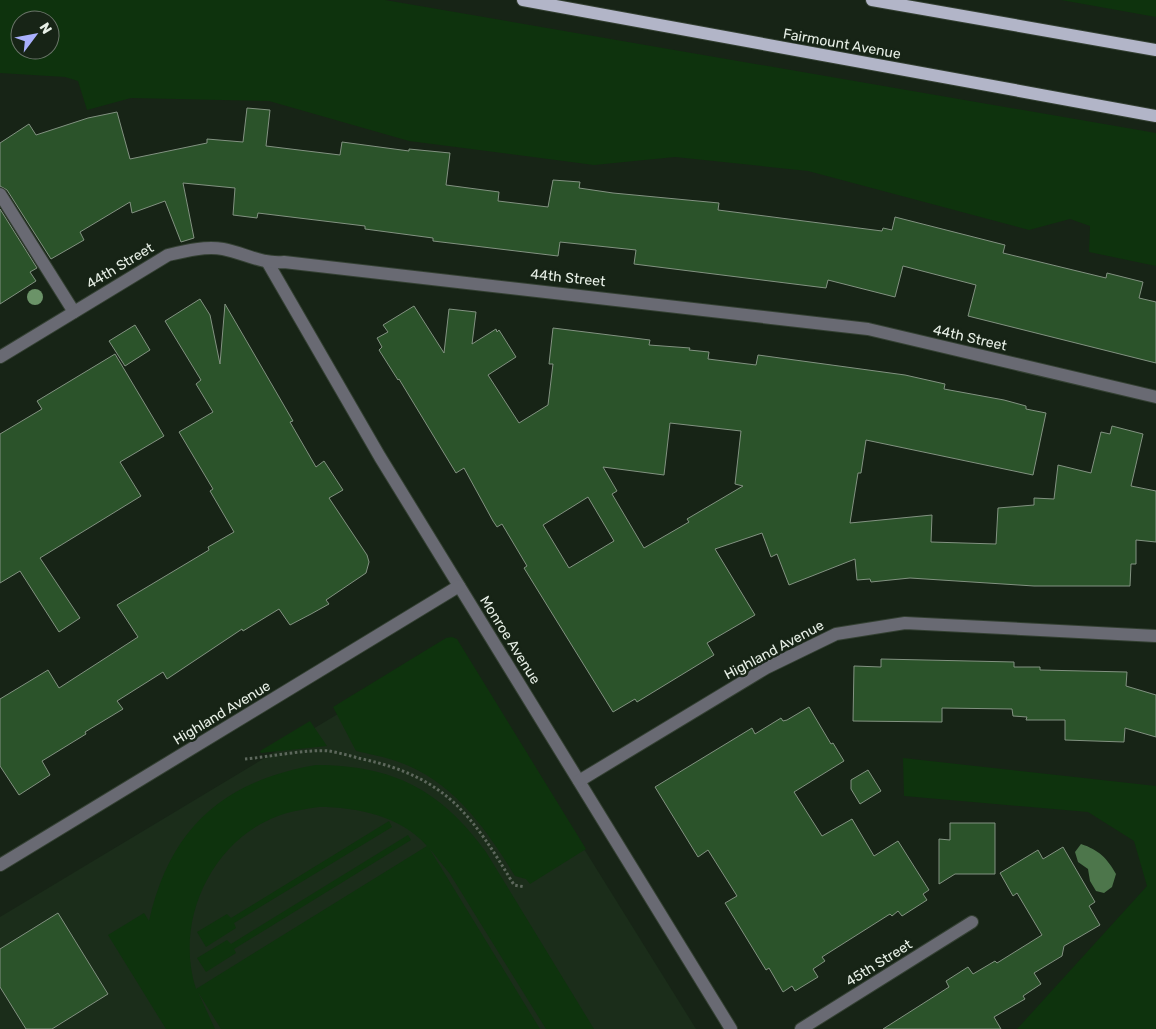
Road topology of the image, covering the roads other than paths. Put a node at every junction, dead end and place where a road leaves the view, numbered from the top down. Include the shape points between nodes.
1 (523, 0) edge
2 (872, 0) edge
3 (1156, 50) edge
4 (1156, 116) edge
5 (0, 194) edge
6 (268, 263) junction
7 (74, 312) junction
8 (0, 357) edge
9 (1156, 398) edge
10 (459, 586) junction
11 (1156, 636) edge
12 (579, 781) junction
13 (0, 866) edge
14 (972, 922) dead end
15 (732, 1029) edge
16 (801, 1029) edge

1 - 4 main road, Fairmount Avenue
2 - 3 main road
5 - 7 street
6 - 7 street, 44th Street via 221,248 194,249 168,255
6 - 9 street, 44th Street via 284,262 868,328
6 - 10 street, Monroe Avenue
7 - 8 street, 44th Street
10 - 12 street, Monroe Avenue
10 - 13 street, Highland Avenue
11 - 12 street, Highland Avenue via 905,623 836,634 766,668
12 - 15 street, Monroe Avenue
14 - 16 street, 45th Street

